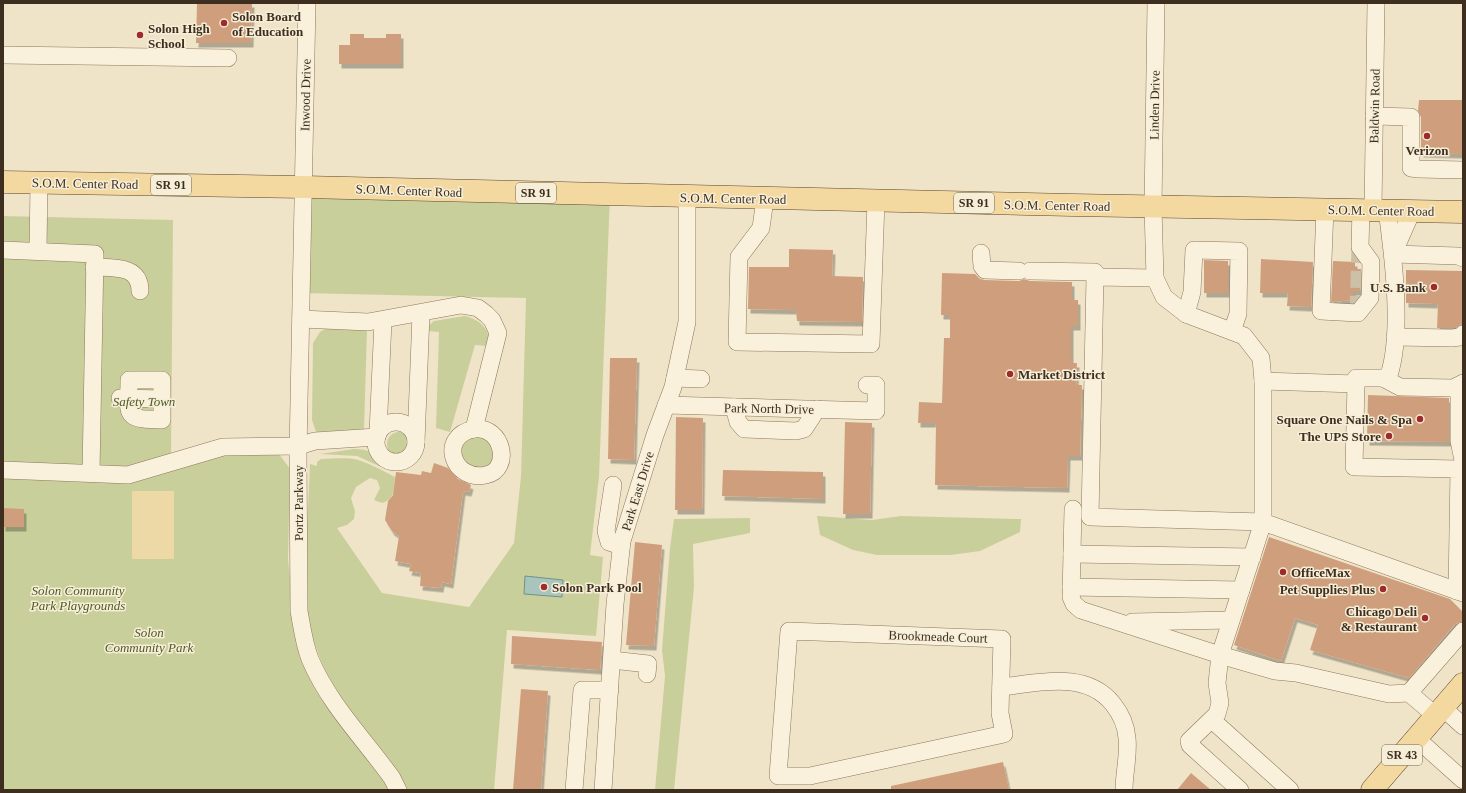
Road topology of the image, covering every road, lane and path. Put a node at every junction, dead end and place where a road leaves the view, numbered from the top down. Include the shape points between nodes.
1 (307, 3) edge
2 (1156, 3) edge
3 (1376, 3) edge
4 (3, 55) edge
5 (228, 58) dead end
6 (1374, 116) junction
7 (1463, 170) edge
8 (3, 182) edge
9 (39, 182) junction
10 (304, 187) junction
11 (687, 197) junction
12 (765, 199) junction
13 (876, 201) junction
14 (1153, 207) junction
15 (1325, 209) junction
16 (1374, 210) junction
17 (1412, 210) junction
18 (1463, 212) edge
19 (3, 250) edge
20 (38, 250) junction
21 (981, 253) dead end
22 (1393, 254) junction
23 (1463, 258) edge
24 (94, 267) junction
25 (1095, 272) dead end
26 (1155, 278) junction
27 (140, 291) dead end
28 (421, 314) junction
29 (1186, 314) junction
30 (301, 319) junction
31 (383, 321) junction
32 (1232, 331) junction
33 (1463, 334) edge
34 (1395, 337) junction
35 (675, 378) junction
36 (1356, 378) dead end
37 (1383, 378) junction
38 (701, 379) dead end
39 (1263, 381) junction
40 (1462, 384) edge
41 (867, 385) dead end
42 (131, 398) junction
43 (162, 399) junction
44 (666, 406) junction
45 (734, 407) junction
46 (817, 409) junction
47 (474, 429) dead end
48 (377, 435) junction
49 (416, 442) junction
50 (298, 446) junction
51 (1463, 460) edge
52 (3, 470) edge
53 (91, 473) junction
54 (613, 485) dead end
55 (1463, 486) edge
56 (1073, 509) dead end
57 (1263, 522) junction
58 (621, 546) junction
59 (1072, 554) junction
60 (1252, 557) junction
61 (1071, 587) junction
62 (1241, 590) junction
63 (1460, 592) edge
64 (1231, 620) junction
65 (1121, 622) junction
66 (1463, 631) edge
67 (1220, 655) junction
68 (612, 660) junction
69 (647, 674) dead end
70 (1001, 686) junction
71 (610, 690) junction
72 (1409, 693) junction
73 (1451, 702) edge
74 (1212, 720) junction
75 (1463, 726) edge
76 (1416, 738) junction
77 (1463, 780) edge
78 (398, 790) edge
79 (574, 790) edge
80 (603, 790) edge
81 (1124, 790) edge
82 (1240, 790) edge
83 (1290, 790) edge
84 (1372, 790) edge

1 - 10 street, Inwood Drive
2 - 14 street, Linden Drive
3 - 6 street, Baldwin Road
4 - 5 street
6 - 7 street via 1411,117 1411,168
6 - 16 street, Baldwin Road
8 - 9 main road, S.O.M. Center Road / SR 91
9 - 10 main road, S.O.M. Center Road / SR 91
9 - 20 street
10 - 11 main road, S.O.M. Center Road / SR 91
10 - 30 street, Portz Parkway
11 - 12 main road, S.O.M. Center Road / SR 91
11 - 35 street, Park East Drive via 686,322
12 - 13 main road, S.O.M. Center Road / SR 91
12 - 13 street via 761,228 739,257 737,342 871,344
13 - 14 main road, S.O.M. Center Road / SR 91
14 - 15 main road, S.O.M. Center Road / SR 91
14 - 26 street, Linden Drive
15 - 16 main road, S.O.M. Center Road / SR 91
15 - 16 street via 1321,311 1358,313 1370,298 1371,262 1360,247
16 - 17 main road, S.O.M. Center Road / SR 91
16 - 22 street
17 - 18 main road, S.O.M. Center Road / SR 91
17 - 22 street
19 - 20 street
20 - 24 street via 95,254
21 - 25 street via 982,266 985,270
22 - 23 street
22 - 34 street
24 - 27 street via 122,268 140,281
24 - 53 street
26 - 29 street via 1164,297
26 - 57 street via 1095,277 1090,517
28 - 31 street
28 - 47 street via 461,305 478,308 492,320 498,333
28 - 49 street
29 - 32 street
29 - 32 street via 1192,292 1194,250 1239,251 1238,314
30 - 31 street
30 - 50 street, Portz Parkway
31 - 48 street
32 - 39 street via 1244,336 1261,358
33 - 34 street via 1452,338
34 - 37 street via 1392,366 1389,375
35 - 38 street
35 - 44 street, Park East Drive
36 - 37 street
37 - 40 street via 1400,386 1453,388
39 - 57 street
39 - 63 street via 1356,384 1354,467 1459,469
40 - 51 street via 1459,441
41 - 46 street, Park North Drive via 876,384 876,411
42 - 43 street
42 - 43 street via 129,380 162,380
42 - 43 street via 129,411 132,417 138,420 162,420
44 - 45 street, Park North Drive
44 - 58 street, Park East Drive
45 - 46 street, Park North Drive
45 - 46 street via 738,422 744,429 796,431 804,429
48 - 49 street via 384,427 400,423 414,433
48 - 49 street via 378,452 390,462 405,461 411,456
48 - 50 street via 315,440
50 - 53 street via 223,447 128,474
50 - 78 street, Portz Parkway via 298,593 303,635 310,658 323,684 338,708 392,778
52 - 53 street
54 - 58 street via 606,532 610,542
55 - 63 street
56 - 59 street
57 - 60 street
57 - 63 street
58 - 68 street, Park East Drive
59 - 60 street
59 - 61 street
60 - 62 street
61 - 62 street
61 - 65 street via 1074,604 1081,610
62 - 64 street
64 - 65 street
64 - 67 street
65 - 67 street
66 - 72 street
67 - 72 street via 1275,671 1296,673 1389,694
67 - 74 street via 1217,683 1220,703
68 - 69 street via 648,664
68 - 71 street, Park East Drive
70 - 70 street, Brookmeade Court via 1000,713 1004,734 810,776 778,776 789,631 1002,639
70 - 81 street via 1066,681 1092,688 1105,696 1122,717 1127,739
71 - 79 street via 582,690
71 - 80 street, Park East Drive
72 - 73 street
73 - 75 street
73 - 76 main road, SR 43
74 - 82 street via 1189,741 1190,746
74 - 83 street
76 - 77 street
76 - 84 main road, SR 43

